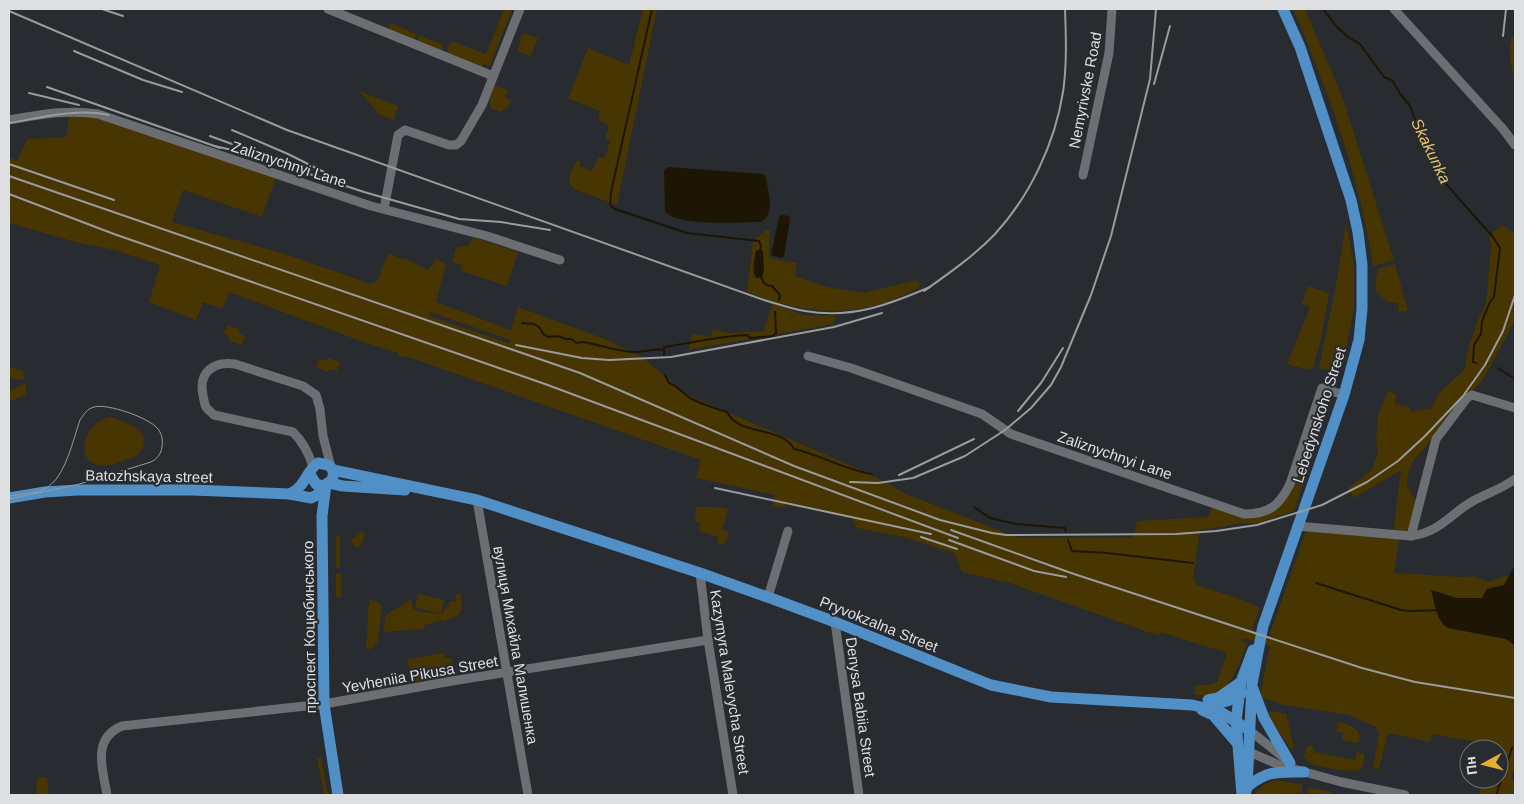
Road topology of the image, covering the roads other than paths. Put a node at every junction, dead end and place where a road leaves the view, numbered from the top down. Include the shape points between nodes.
1 (328, 9) edge
2 (520, 9) edge
3 (1112, 9) edge
4 (1283, 9) edge
5 (1394, 9) edge
6 (493, 76) junction
7 (9, 120) edge
8 (1515, 146) edge
9 (1082, 175) dead end
10 (384, 209) junction
11 (560, 260) dead end
12 (808, 356) dead end
13 (1344, 395) junction
14 (1515, 408) edge
15 (332, 468) junction
16 (312, 472) junction
17 (1515, 479) edge
18 (326, 485) junction
19 (343, 486) junction
20 (436, 492) junction
21 (290, 494) junction
22 (9, 498) edge
23 (311, 498) junction
24 (477, 500) junction
25 (322, 516) junction
26 (1297, 526) junction
27 (788, 531) dead end
28 (1412, 536) junction
29 (700, 573) junction
30 (768, 597) junction
31 (836, 622) junction
32 (708, 640) junction
33 (506, 673) junction
34 (1246, 683) junction
35 (1238, 696) junction
36 (324, 704) junction
37 (1192, 705) junction
38 (1236, 721) junction
39 (1249, 730) junction
40 (1236, 743) junction
41 (1248, 753) junction
42 (1290, 762) junction
43 (1304, 772) junction
44 (1245, 792) edge
45 (108, 795) edge
46 (338, 795) edge
47 (528, 795) edge
48 (733, 795) edge
49 (859, 795) edge
50 (1403, 795) edge

1 - 6 street
2 - 6 street
3 - 9 street, Nemyrivske Road via 1109,53
4 - 13 main road, Lebedynskoho Street via 1324,116 1358,232 1363,276 1362,309 1359,340
5 - 8 street
6 - 10 street via 482,105 456,145 405,130 398,135
7 - 10 street, Zaliznychnyi Lane via 61,112 98,114
10 - 11 street, Zaliznychnyi Lane via 487,236
12 - 13 street, Zaliznychnyi Lane via 982,414 1011,434 1244,514 1266,511 1282,497 1290,484 1322,388
13 - 26 main road, Lebedynskoho Street
14 - 28 street via 1472,395 1466,398 1436,439
15 - 16 main road via 322,463
15 - 16 street via 316,395 303,386 235,364 214,366 206,373 201,387 205,406 214,415 293,432 308,451
15 - 18 main road via 333,478
15 - 20 main road
16 - 18 main road via 316,484
16 - 21 main road via 302,486
16 - 23 main road via 308,489
17 - 28 street via 1468,504 1436,529
18 - 19 main road
18 - 23 main road
18 - 25 main road, проспект Коцюбинського
19 - 20 main road
19 - 25 main road via 327,500
20 - 24 main road, Pryvokzalna Street
21 - 22 main road, Batozhskaya street via 77,490
21 - 23 main road, Batozhskaya street
23 - 25 main road
24 - 29 main road, Pryvokzalna Street
24 - 33 street, вулиця Михайла Малишенка
25 - 36 main road, проспект Коцюбинського
26 - 28 street
26 - 34 main road, Lebedynskoho Street
27 - 30 street
29 - 30 main road, Pryvokzalna Street
29 - 32 street, Kazymyra Malevycha Street
30 - 31 main road, Pryvokzalna Street
31 - 37 main road, Pryvokzalna Street via 991,685 1051,697
31 - 49 street, Denysa Babiia Street
32 - 33 street, Yevheniia Pikusa Street
32 - 48 street, Kazymyra Malevycha Street
33 - 36 street, Yevheniia Pikusa Street
33 - 47 street, вулиця Михайла Малишенка
34 - 35 main road
34 - 37 main road via 1218,698
34 - 39 main road
34 - 42 main road
35 - 37 main road via 1220,704
35 - 38 main road
36 - 45 street, Yevheniia Pikusa Street via 114,729 102,748 101,763
36 - 46 main road, проспект Коцюбинського
37 - 38 main road, Pryvokzalna Street via 1219,711
37 - 40 main road via 1213,715
38 - 39 main road, Pryvokzalna Street
38 - 40 main road
39 - 41 main road
39 - 42 street, Pryvokzalna Street
40 - 41 street, Pryvokzalna Street
40 - 44 main road
41 - 43 street, Pryvokzalna Street
41 - 44 main road
42 - 43 street, Pryvokzalna Street
43 - 44 main road via 1267,774 1258,778
43 - 50 street, Pryvokzalna Street

